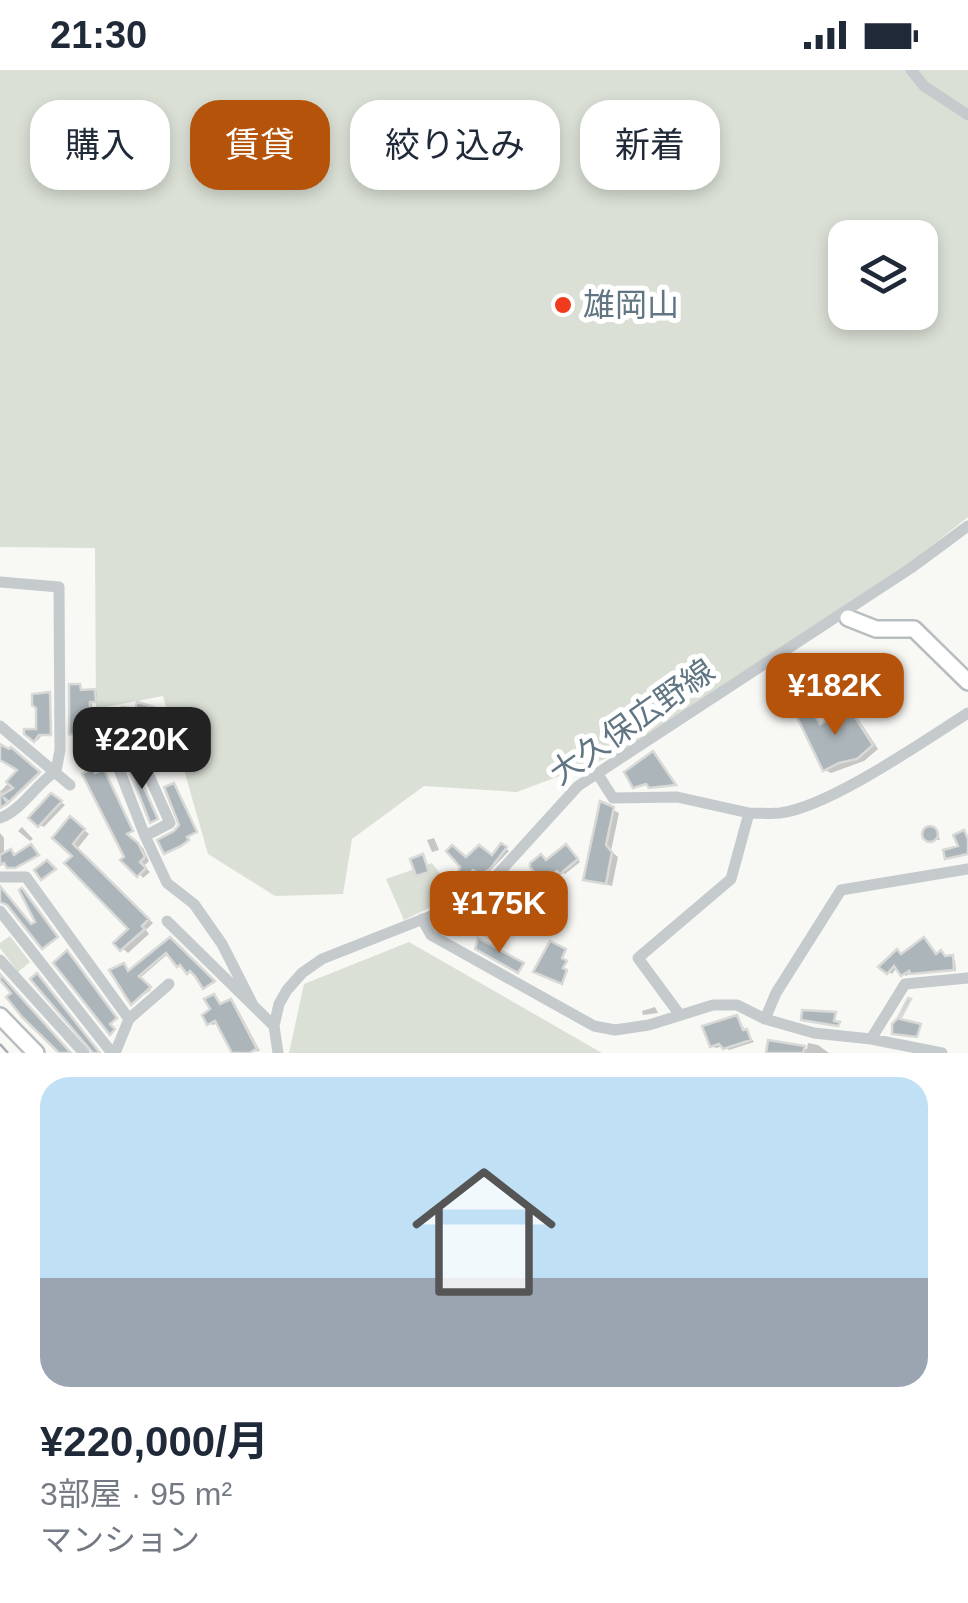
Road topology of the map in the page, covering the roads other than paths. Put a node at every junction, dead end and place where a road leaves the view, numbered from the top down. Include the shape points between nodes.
1 (911, 70) edge
2 (968, 115) edge
3 (968, 526) edge
4 (0, 582) edge
5 (844, 616) junction
6 (968, 682) edge
7 (968, 714) edge
8 (0, 726) edge
9 (56, 772) junction
10 (597, 773) junction
11 (70, 785) dead end
12 (749, 814) junction
13 (0, 818) edge
14 (145, 836) junction
15 (968, 868) edge
16 (0, 877) edge
17 (0, 911) edge
18 (422, 920) junction
19 (167, 921) dead end
20 (0, 960) edge
21 (968, 978) edge
22 (169, 984) dead end
23 (253, 1005) junction
24 (680, 1015) junction
25 (0, 1016) edge
26 (765, 1019) junction
27 (129, 1020) junction
28 (274, 1026) junction
29 (871, 1039) junction
30 (36, 1053) edge
31 (84, 1053) edge
32 (114, 1053) edge
33 (278, 1053) edge
34 (942, 1053) edge

1 - 2 street
3 - 5 street, 大久保広野線
4 - 9 street via 59,587
5 - 6 main road via 876,629 914,629
5 - 10 street, 大久保広野線
7 - 12 street via 810,804
8 - 9 street
9 - 11 street
9 - 13 street
10 - 12 street via 612,798 677,797
10 - 18 street, 大久保広野線 via 497,875
12 - 24 street via 731,879 638,958
14 - 14 street via 108,746 100,718 127,726 170,823
14 - 23 street via 167,883 194,904
15 - 26 street via 841,890
16 - 27 street via 26,876
17 - 32 street
18 - 24 street via 431,934 594,1026 615,1030
18 - 28 street, 大久保広野線 via 302,973 286,990
19 - 23 street
20 - 31 street
21 - 29 street via 905,984
22 - 27 street
23 - 28 street
24 - 26 street via 737,1006
25 - 30 main road
26 - 29 street
27 - 32 street
28 - 33 street
29 - 34 street

